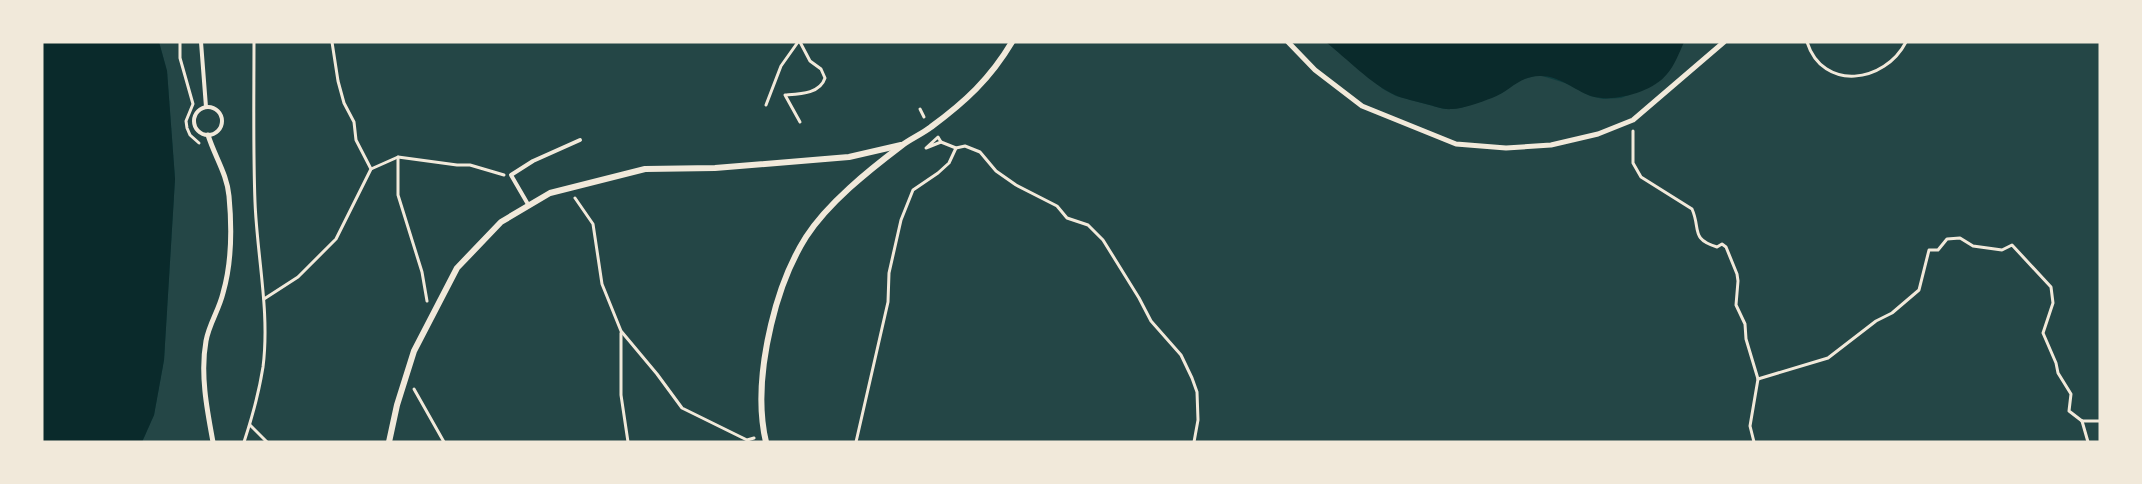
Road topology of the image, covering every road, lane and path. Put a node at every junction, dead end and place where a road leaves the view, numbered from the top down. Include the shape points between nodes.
1 (180, 42) edge
2 (201, 42) edge
3 (254, 42) edge
4 (332, 42) edge
5 (799, 42) edge
6 (1012, 42) edge
7 (1288, 42) edge
8 (1724, 42) edge
9 (1807, 42) edge
10 (1906, 42) edge
11 (766, 105) dead end
12 (206, 107) junction
13 (920, 110) dead end
14 (924, 117) dead end
15 (1633, 120) junction
16 (800, 122) dead end
17 (208, 135) junction
18 (580, 140) dead end
19 (941, 142) dead end
20 (902, 145) junction
21 (213, 147) junction
22 (956, 148) junction
23 (398, 157) junction
24 (371, 169) junction
25 (511, 175) junction
26 (571, 188) junction
27 (529, 206) junction
28 (263, 300) junction
29 (431, 319) junction
30 (621, 332) junction
31 (406, 376) junction
32 (1758, 379) junction
33 (2100, 421) edge
34 (2082, 422) junction
35 (250, 424) junction
36 (765, 439) edge
37 (213, 442) edge
38 (244, 442) edge
39 (267, 442) edge
40 (389, 442) edge
41 (444, 442) edge
42 (628, 442) edge
43 (856, 442) edge
44 (1194, 442) edge
45 (1754, 442) edge
46 (2088, 442) edge

1 - 21 path via 180,58 193,104 187,128 196,141
2 - 12 lane
3 - 28 path via 255,204
4 - 24 path via 344,103
5 - 11 path via 781,66
5 - 16 path via 825,78 812,91 785,95
6 - 20 street via 998,66 977,89
7 - 15 street via 1315,70 1362,106 1456,144 1506,148 1551,145 1598,134
8 - 15 street
9 - 10 path via 1818,62 1833,73 1855,78 1888,63
12 - 17 lane via 198,110 194,122 200,133
12 - 17 lane via 219,111 222,120 220,129
13 - 14 path
15 - 32 path via 1633,163 1641,177 1692,209 1700,239 1726,247 1738,281 1736,305 1745,324
17 - 21 street
18 - 25 lane
19 - 22 path
20 - 26 street via 849,157 715,168 645,169
20 - 36 street via 836,200 806,237 778,295 763,370 761,414
21 - 37 street via 225,173 230,234 223,296 206,342 204,378
22 - 43 path via 938,173 913,190 901,220 889,273 888,302
22 - 44 path via 965,146 980,152 996,171 1057,206 1066,218 1088,225 1103,240 1151,321 1181,356 1192,378 1198,411
23 - 24 path
23 - 25 path via 470,165
23 - 29 path via 398,195 422,272
24 - 28 path via 336,239 298,277
25 - 27 lane
26 - 27 street via 550,193
26 - 30 path via 592,224 602,284
27 - 29 street via 501,222 457,268
28 - 35 path via 263,366
29 - 31 street
30 - 36 path via 682,408 747,440
30 - 42 path via 621,395
31 - 40 street
31 - 41 path
32 - 34 path via 1828,358 1918,290 1929,250 1938,250 1947,239 1960,238 1973,246 2002,250 2012,245 2050,287 2053,303 2043,333 2070,394 2069,411
32 - 45 path via 1750,426
33 - 34 path
34 - 46 path
35 - 38 path
35 - 39 path

